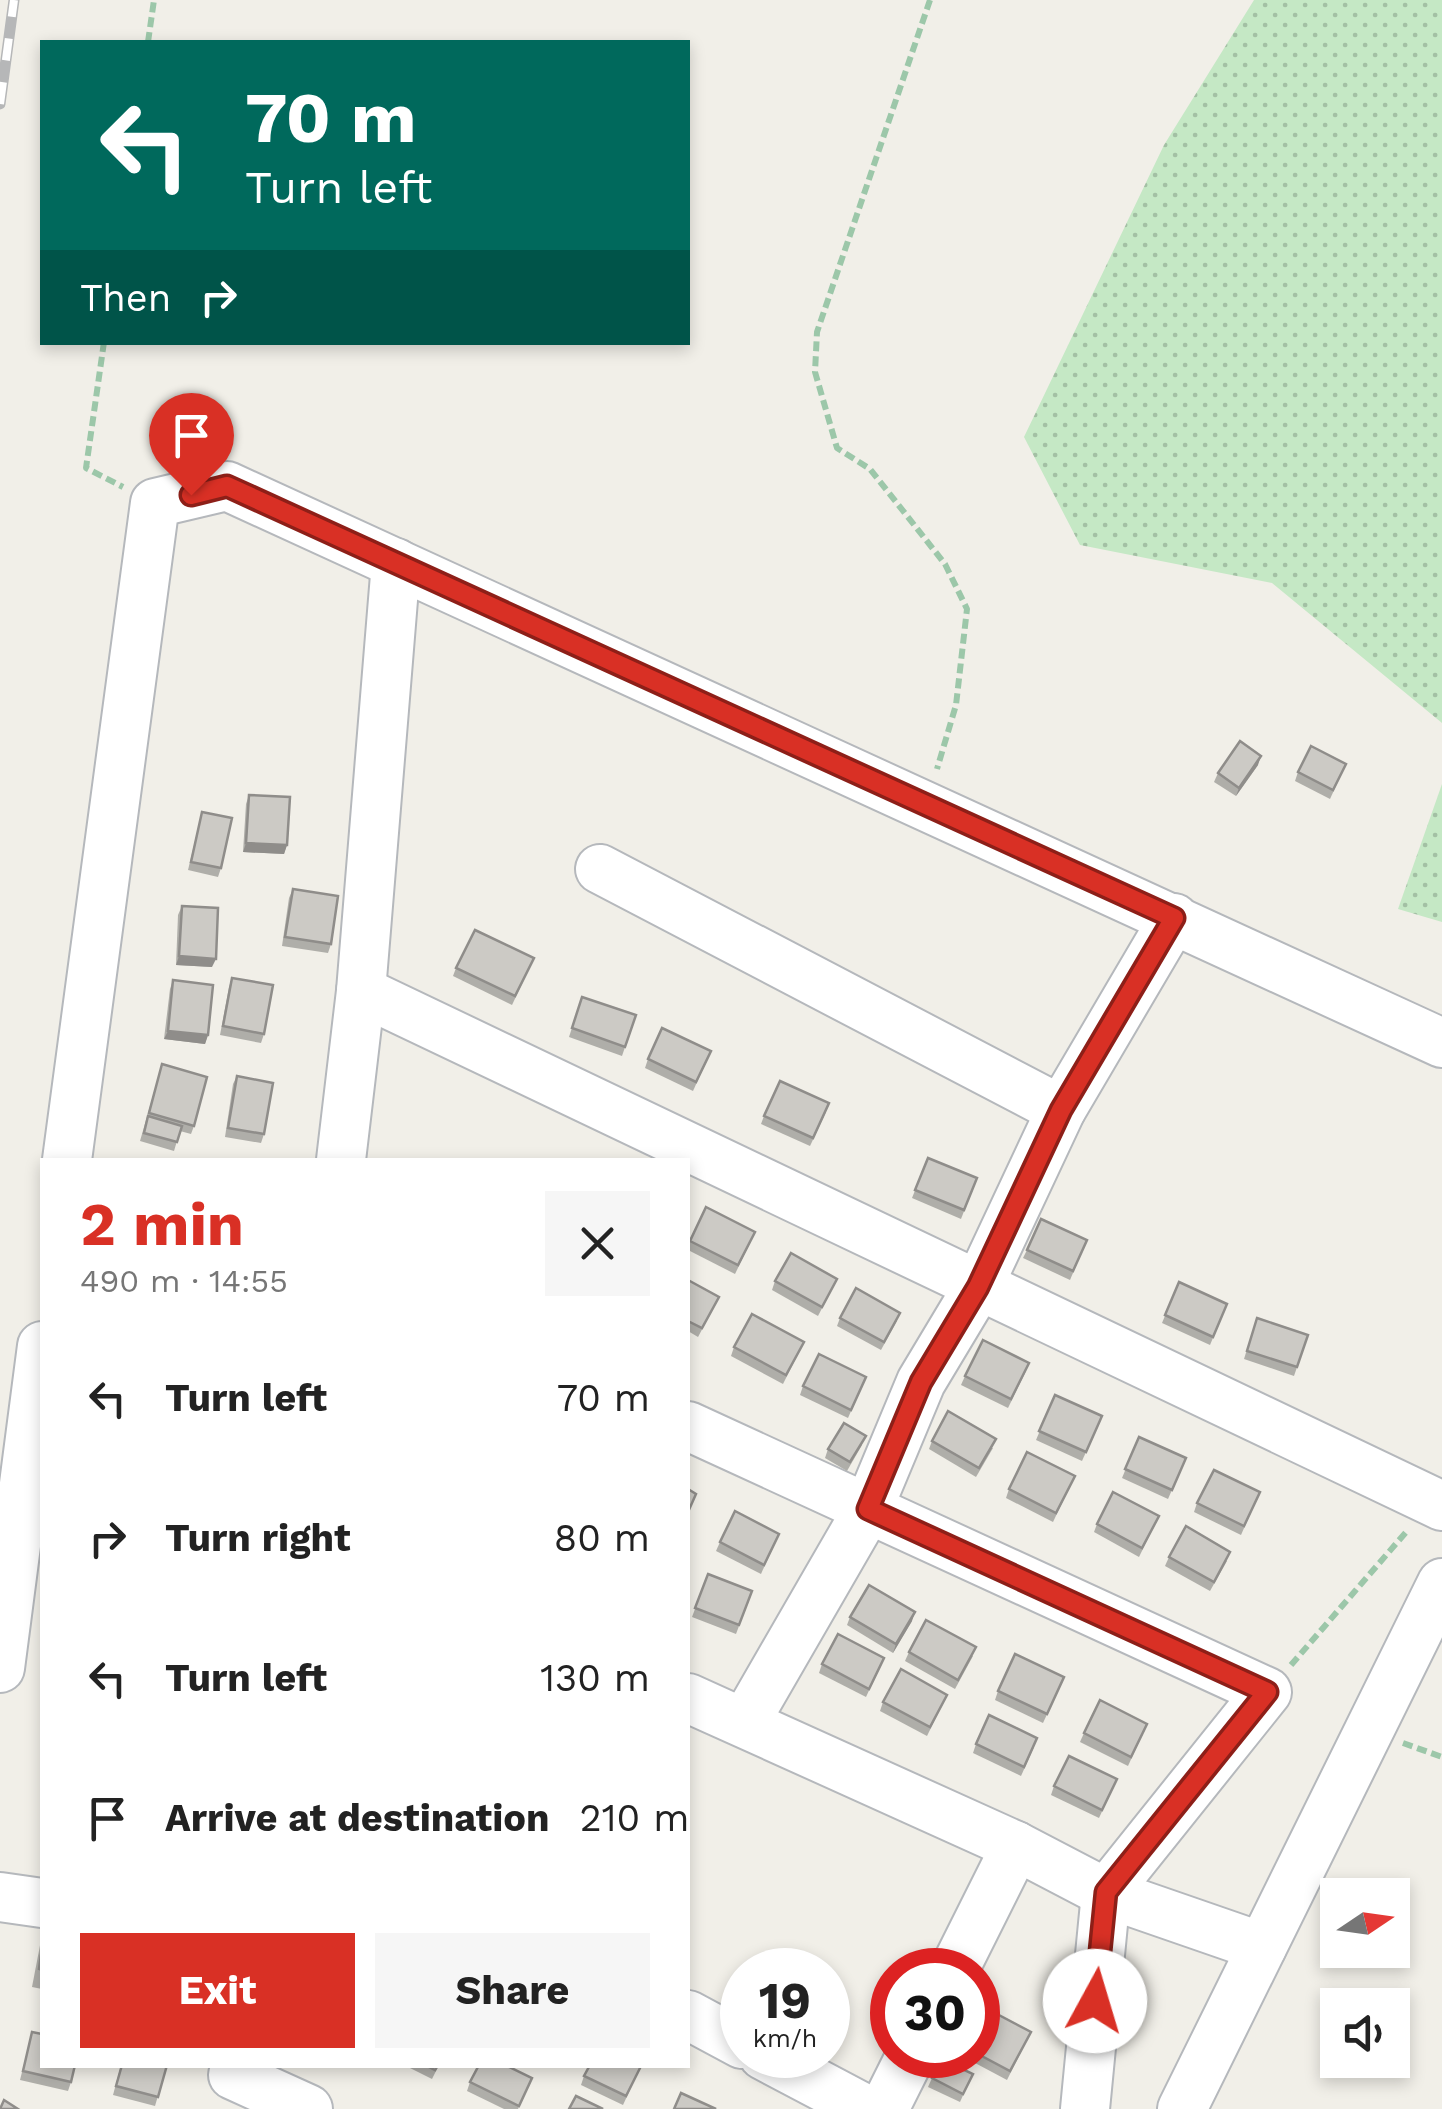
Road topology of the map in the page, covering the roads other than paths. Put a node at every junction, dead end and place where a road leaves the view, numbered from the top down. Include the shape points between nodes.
1 (396, 563) junction
2 (600, 868) dead end
3 (1174, 918) junction
4 (361, 991) junction
5 (1442, 1042) edge
6 (1061, 1110) junction
7 (68, 1158) edge
8 (341, 1158) edge
9 (978, 1287) junction
10 (40, 1380) edge
11 (690, 1427) edge
12 (35, 1466) edge
13 (1437, 1504) edge
14 (868, 1509) junction
15 (1442, 1583) edge
16 (0, 1668) edge
17 (690, 1699) edge
18 (745, 1722) junction
19 (1016, 1846) junction
20 (1106, 1892) junction
21 (0, 1897) edge
22 (40, 1902) edge
23 (1262, 1947) junction
24 (965, 1948) edge
25 (690, 2016) edge
26 (720, 2032) edge
27 (806, 2078) edge
28 (900, 2078) edge
29 (232, 2083) edge
30 (308, 2109) edge
31 (865, 2109) edge
32 (884, 2109) edge
33 (1085, 2109) edge
34 (1182, 2109) edge

1 - 3 street
1 - 4 street
1 - 7 street via 227,486 155,503
2 - 6 street
3 - 5 street
3 - 6 street
4 - 8 street
4 - 9 street
6 - 9 street
9 - 13 street
9 - 14 street via 921,1382
10 - 12 street
11 - 14 street
12 - 16 street
14 - 18 street
14 - 20 street via 1267,1692
15 - 23 street
17 - 18 street
18 - 19 street
19 - 20 street
19 - 24 street
20 - 23 street
20 - 33 street
21 - 22 street
23 - 34 street
25 - 26 street
27 - 31 street
28 - 32 street
29 - 30 street

